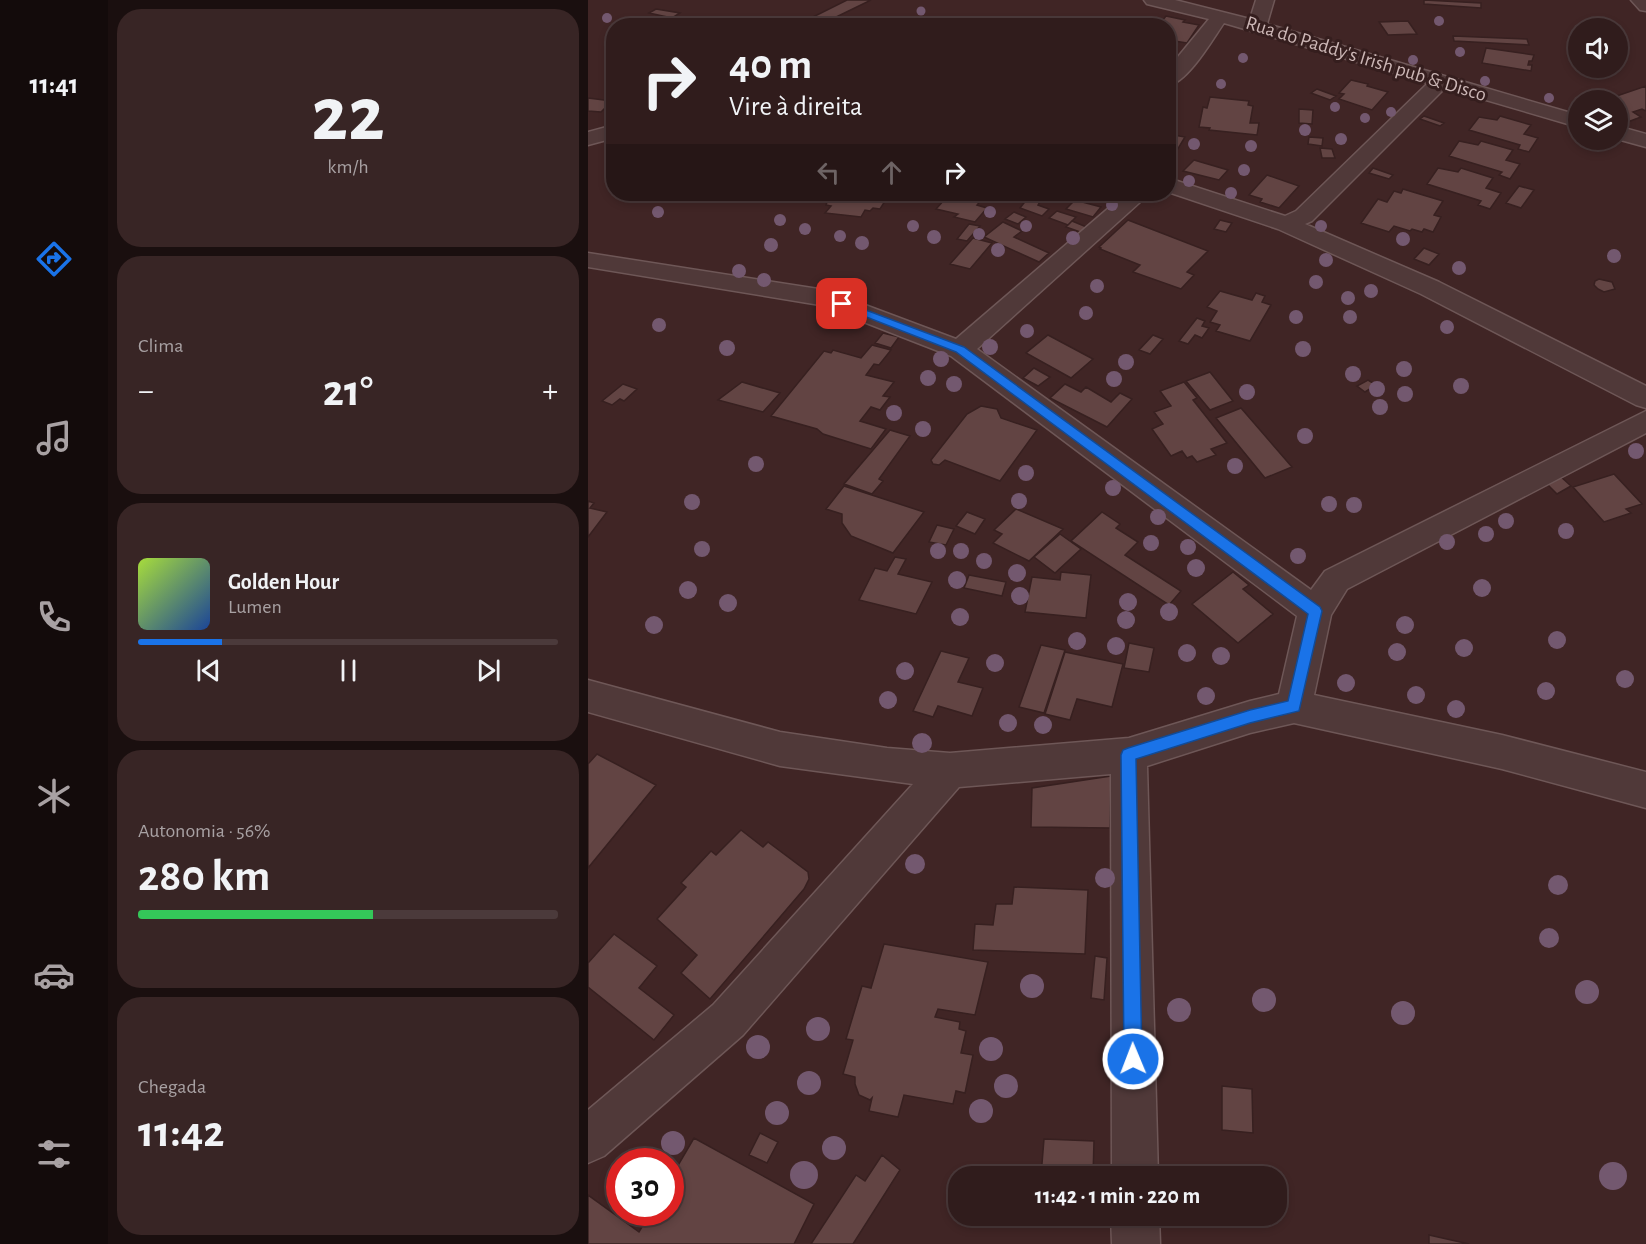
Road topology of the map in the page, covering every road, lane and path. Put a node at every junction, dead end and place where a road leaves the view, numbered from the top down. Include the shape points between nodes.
1 (1153, 0) edge
2 (1265, 0) edge
3 (1640, 0) edge
4 (1646, 6) edge
5 (1220, 16) junction
6 (1257, 27) junction
7 (1176, 73) edge
8 (1440, 82) junction
9 (1568, 118) edge
10 (606, 133) edge
11 (1628, 135) edge
12 (588, 139) edge
13 (1646, 141) edge
14 (1176, 187) edge
15 (1130, 201) edge
16 (1286, 224) junction
17 (588, 260) edge
18 (960, 350) junction
19 (1646, 398) edge
20 (1646, 421) edge
21 (1315, 611) junction
22 (588, 696) edge
23 (1294, 706) junction
24 (1128, 755) junction
25 (950, 770) junction
26 (1646, 790) edge
27 (588, 1140) edge
28 (1135, 1166) edge
29 (1135, 1226) edge
30 (1136, 1244) edge

1 - 5 street, Rua do Paddy's Irish pub & Disco
2 - 6 street
3 - 4 street
5 - 6 street, Rua do Paddy's Irish pub & Disco
5 - 7 street
6 - 8 street, Rua do Paddy's Irish pub & Disco
8 - 9 street, Rua do Paddy's Irish pub & Disco
8 - 16 street via 1304,216
10 - 12 street
11 - 13 street
14 - 16 street
15 - 18 street
16 - 19 street via 1430,288
17 - 18 street via 825,298
18 - 21 street
20 - 21 street via 1336,580
21 - 23 street
22 - 25 street via 780,749
23 - 24 street
23 - 26 street via 1502,752
24 - 25 street
24 - 28 street
25 - 27 street via 728,1020
29 - 30 street

